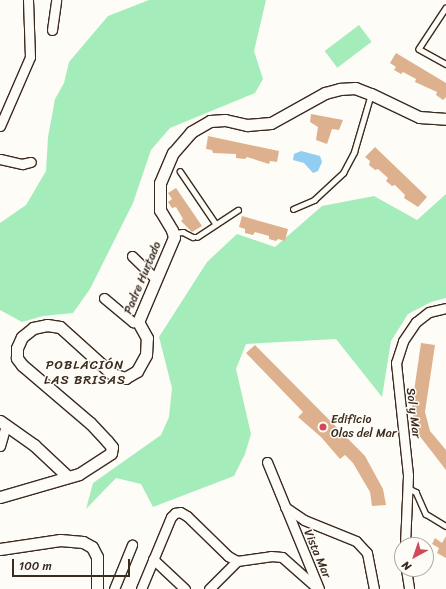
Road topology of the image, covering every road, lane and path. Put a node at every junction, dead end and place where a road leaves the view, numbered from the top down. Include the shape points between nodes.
1 (28, 0) edge
2 (56, 0) edge
3 (446, 8) edge
4 (52, 30) dead end
5 (446, 64) edge
6 (371, 94) junction
7 (446, 119) edge
8 (0, 126) edge
9 (0, 159) edge
10 (31, 162) dead end
11 (180, 171) dead end
12 (238, 210) dead end
13 (294, 210) dead end
14 (216, 224) junction
15 (173, 233) junction
16 (132, 256) dead end
17 (156, 279) junction
18 (104, 298) dead end
19 (446, 308) edge
20 (138, 322) junction
21 (3, 423) edge
22 (0, 446) edge
23 (266, 462) dead end
24 (67, 476) junction
25 (408, 488) junction
26 (0, 497) edge
27 (285, 507) junction
28 (304, 520) junction
29 (446, 526) edge
30 (293, 528) junction
31 (406, 537) edge
32 (132, 545) dead end
33 (0, 548) edge
34 (153, 559) junction
35 (237, 561) junction
36 (407, 577) edge
37 (97, 589) edge
38 (114, 589) edge
39 (141, 589) edge
40 (185, 589) edge
41 (209, 589) edge
42 (319, 589) edge
43 (374, 589) edge
44 (409, 589) edge

1 - 8 street via 30,57
2 - 4 street
3 - 5 lane via 419,49
6 - 7 street, Padre Hurtado via 419,117
6 - 13 lane via 354,152 343,173 314,200
6 - 15 street, Padre Hurtado via 355,88 340,89 325,93 271,123 247,125 224,120 199,126 173,154 160,182 160,210
9 - 10 street via 22,164
11 - 14 lane
12 - 14 lane
14 - 15 lane via 197,237 192,238 183,232
15 - 17 street, Padre Hurtado via 172,243
16 - 17 street
17 - 20 street, Padre Hurtado
18 - 20 street via 133,322
19 - 25 street, Sol y Mar via 429,312 416,322 403,341 396,363
20 - 24 street, Padre Hurtado via 147,338 146,355 137,371 125,378 112,374 60,327 47,325 32,328 17,348 17,358 22,365 90,423 107,441 112,451 98,464 79,474
21 - 22 street
21 - 24 street via 34,445
23 - 27 street, Vista Mar
24 - 26 street
25 - 29 lane via 416,492 426,514
25 - 31 street, Sol y Mar
27 - 28 street, Vista Mar
27 - 30 street, Vista Mar
28 - 30 street, Vista Mar
28 - 43 street, Vista Mar via 356,541 367,553
30 - 42 street, Vista Mar
32 - 38 street
33 - 37 street via 53,540 83,542 92,547 97,557
34 - 35 street via 171,517 180,512 228,556
34 - 39 street
34 - 40 street
35 - 41 street
35 - 42 street via 282,557
36 - 44 street

